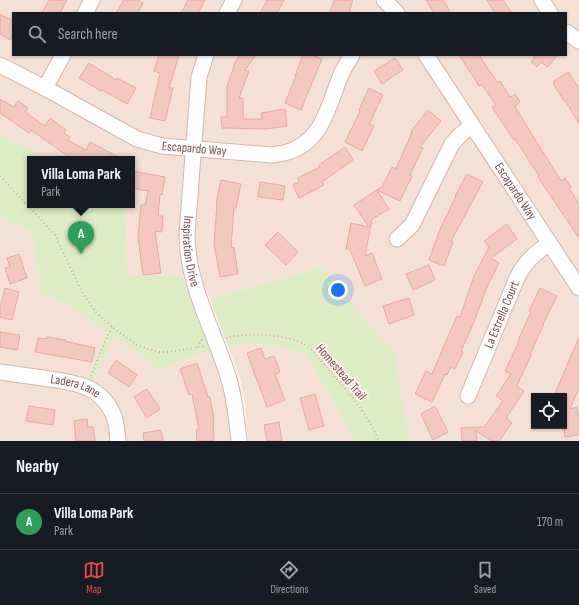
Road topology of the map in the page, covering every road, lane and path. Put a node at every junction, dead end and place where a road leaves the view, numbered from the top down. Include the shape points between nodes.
1 (92, 0) edge
2 (234, 0) edge
3 (384, 0) edge
4 (542, 0) edge
5 (86, 12) edge
6 (228, 12) edge
7 (396, 12) edge
8 (549, 12) edge
9 (567, 33) edge
10 (579, 41) edge
11 (62, 56) edge
12 (206, 56) edge
13 (351, 56) edge
14 (427, 56) edge
15 (0, 65) edge
16 (45, 88) junction
17 (472, 125) junction
18 (193, 149) junction
19 (0, 176) edge
20 (27, 205) edge
21 (29, 208) edge
22 (397, 239) dead end
23 (549, 243) junction
24 (579, 288) edge
25 (112, 327) junction
26 (203, 338) dead end
27 (225, 338) dead end
28 (207, 345) dead end
29 (197, 347) junction
30 (0, 372) edge
31 (87, 387) junction
32 (468, 396) dead end
33 (118, 441) edge
34 (239, 441) edge
35 (379, 441) edge

1 - 5 street
2 - 6 street
3 - 7 street
4 - 8 street
9 - 10 street
11 - 16 street
12 - 18 street, Inspiration Drive via 199,77
13 - 18 street, Escapardo Way via 322,123 315,133 296,149 272,155
14 - 17 street, Escapardo Way
15 - 16 street, Escapardo Way
16 - 18 street, Escapardo Way via 137,139 162,146
17 - 22 street via 452,144 412,226
17 - 23 street, Escapardo Way
18 - 34 street, Inspiration Drive via 187,248 194,284 230,383
19 - 20 path
21 - 25 path via 55,236 85,298
23 - 24 street, Escapardo Way
23 - 32 street, La Estrella Court via 522,267
25 - 29 path via 137,345 158,352
25 - 31 path
26 - 29 path
27 - 35 path, Homestead Trail via 272,336 287,338 307,346 362,410
28 - 29 path
30 - 31 street, Ladera Lane via 70,381
31 - 33 street, Ladera Lane via 102,398 113,414

